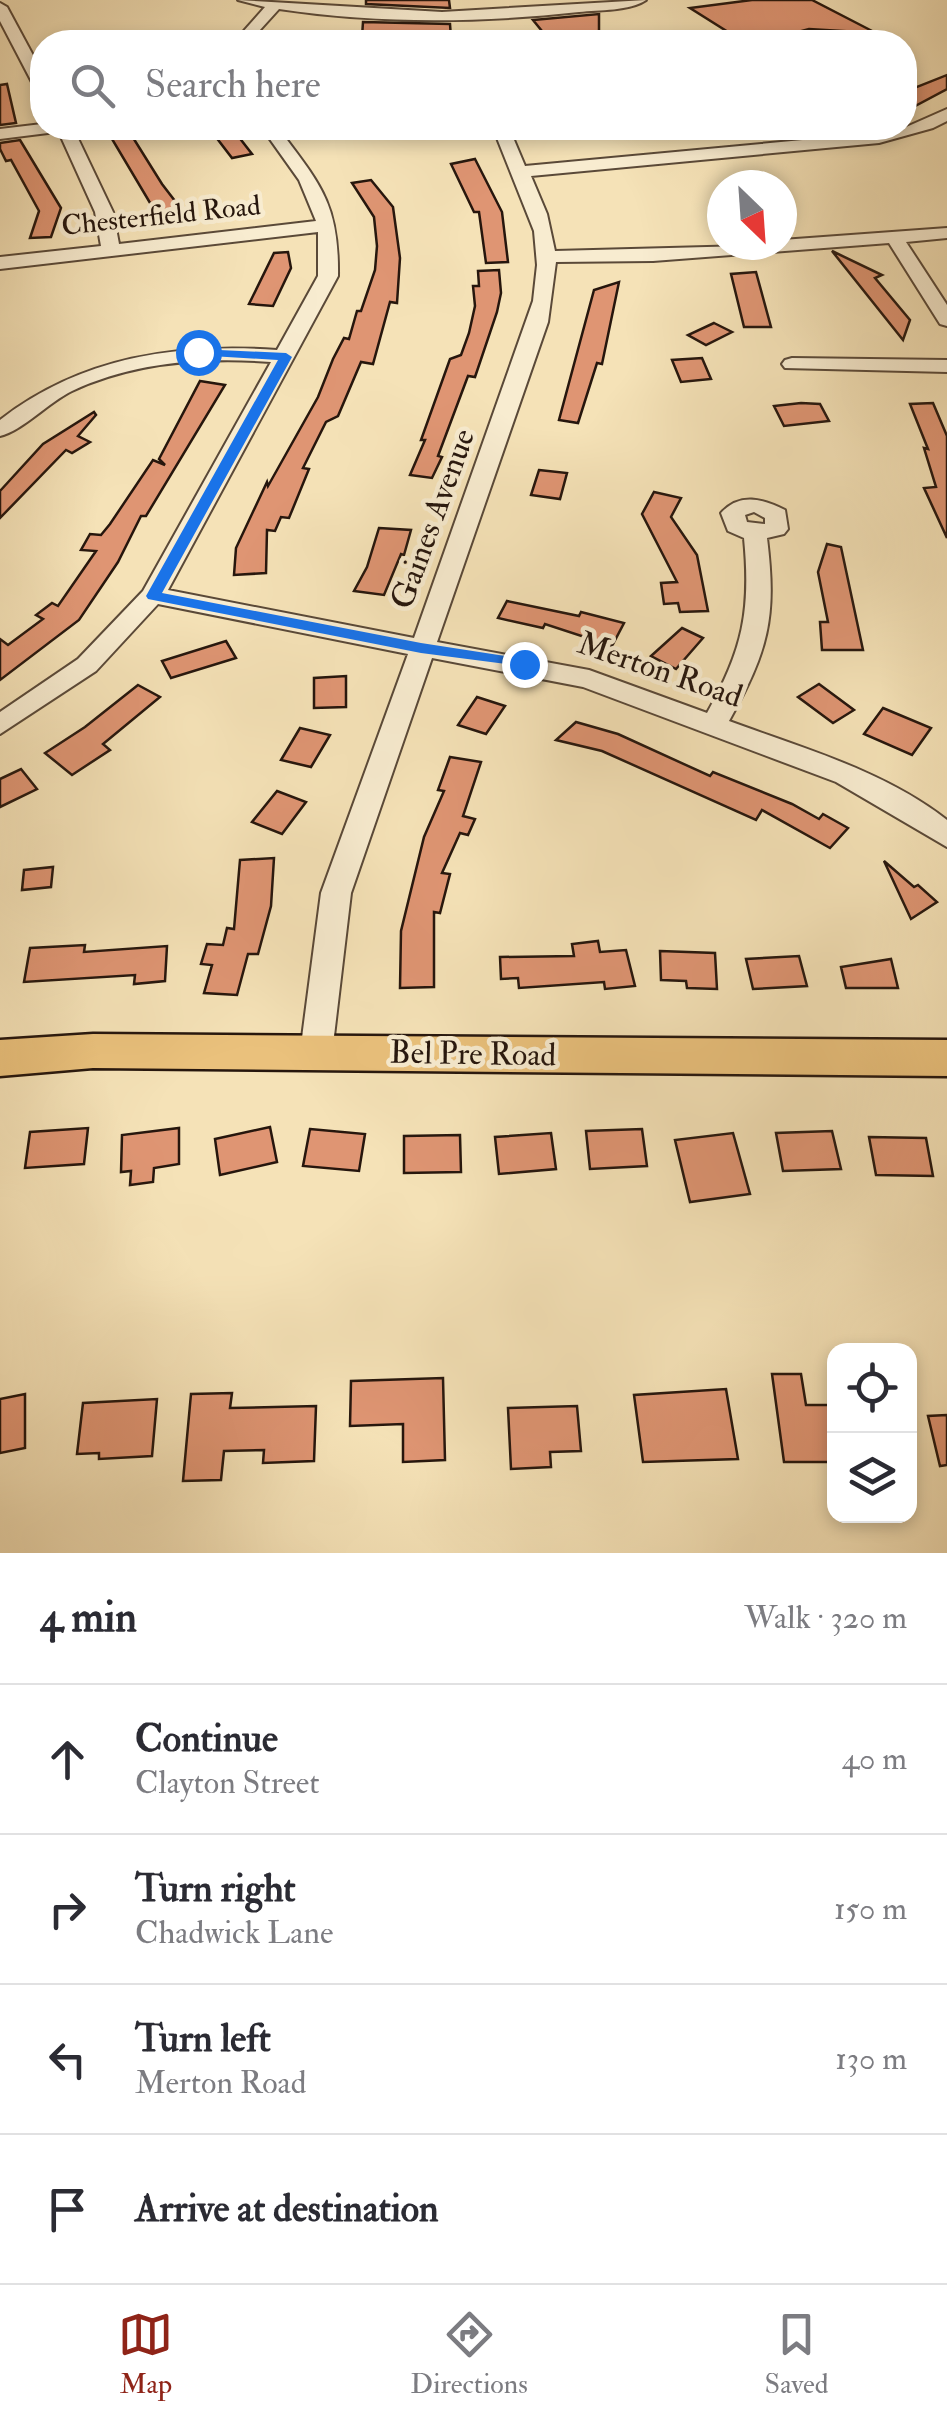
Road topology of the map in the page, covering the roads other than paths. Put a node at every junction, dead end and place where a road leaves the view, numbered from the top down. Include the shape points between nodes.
1 (245, 0) edge
2 (639, 0) edge
3 (275, 5) junction
4 (0, 7) edge
5 (483, 8) edge
6 (253, 30) edge
7 (24, 51) junction
8 (0, 54) edge
9 (30, 63) edge
10 (947, 114) edge
11 (917, 128) edge
12 (30, 130) edge
13 (0, 134) edge
14 (71, 140) edge
15 (279, 140) edge
16 (503, 140) edge
17 (858, 140) edge
18 (520, 172) junction
19 (328, 225) junction
20 (947, 232) edge
21 (895, 238) junction
22 (111, 249) junction
23 (549, 257) junction
24 (0, 263) edge
25 (947, 320) edge
26 (286, 357) junction
27 (792, 364) dead end
28 (947, 366) edge
29 (0, 430) edge
30 (755, 534) dead end
31 (153, 596) junction
32 (421, 648) junction
33 (0, 724) edge
34 (714, 724) junction
35 (947, 836) edge
36 (316, 1053) junction
37 (0, 1058) edge
38 (947, 1058) edge

1 - 3 street
2 - 5 street
3 - 5 street via 368,15
3 - 6 street
4 - 7 street
7 - 8 street
7 - 9 street
10 - 11 street
12 - 13 street
14 - 22 street via 104,212
15 - 19 street via 322,200
16 - 18 street, Gaines Avenue
17 - 18 street
18 - 23 street, Gaines Avenue via 538,208
19 - 22 street, Chesterfield Road
19 - 26 street via 328,276
20 - 21 street
21 - 23 street
21 - 25 street
22 - 24 street, Chesterfield Road
23 - 32 street, Gaines Avenue via 538,322
26 - 29 street via 198,352 148,359 67,385
26 - 31 street
27 - 28 street
30 - 34 street via 761,616 752,656
31 - 32 street, Merton Road
31 - 33 street via 87,665
32 - 34 street, Merton Road via 589,680
32 - 36 street, Gaines Avenue via 336,892
34 - 35 street, Merton Road via 846,774
36 - 37 main road, Bel Pre Road via 93,1051
36 - 38 main road, Bel Pre Road

